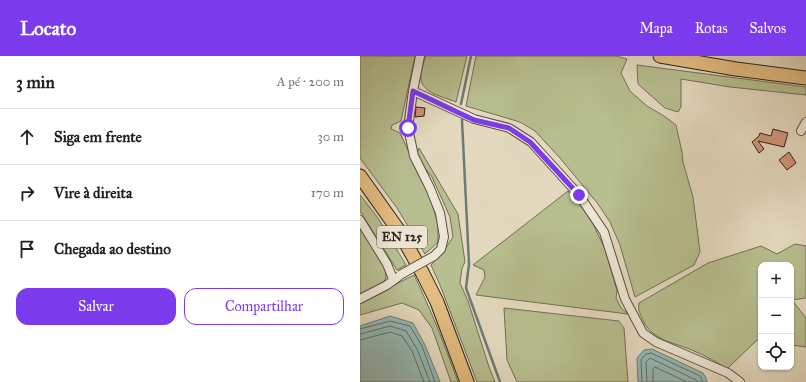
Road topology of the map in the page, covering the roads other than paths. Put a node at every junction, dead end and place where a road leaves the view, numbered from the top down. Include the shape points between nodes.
1 (420, 56) edge
2 (660, 56) edge
3 (806, 78) edge
4 (413, 91) junction
5 (806, 122) edge
6 (801, 130) dead end
7 (360, 176) edge
8 (360, 220) edge
9 (397, 277) junction
10 (360, 299) edge
11 (467, 382) edge
12 (740, 382) edge

1 - 4 street
2 - 3 main road
4 - 9 street, bridge via 408,128 414,156 440,214 444,237 441,249 434,256
4 - 12 street via 474,120 509,128 530,142 579,195 604,232 625,299 643,333 656,342 728,373
5 - 6 street
7 - 11 main road, EN 125 via 399,231 423,274 437,302
8 - 9 street
9 - 10 street

